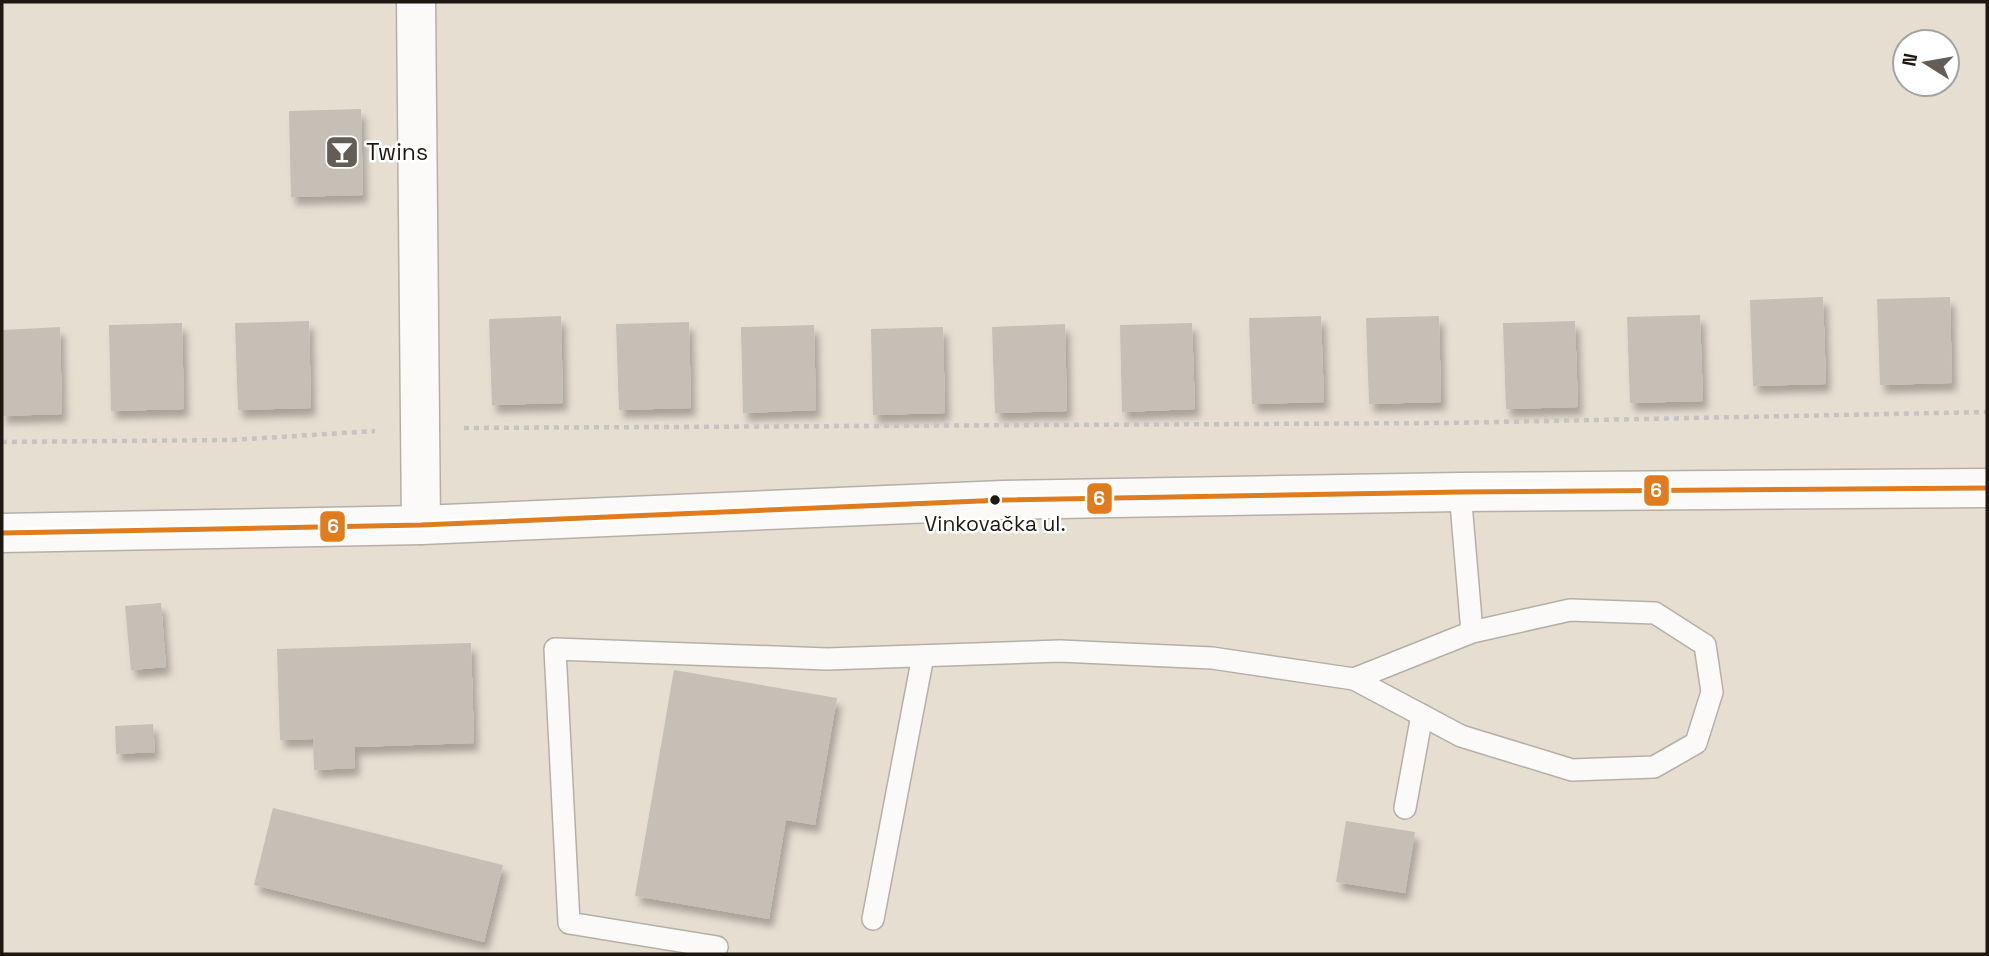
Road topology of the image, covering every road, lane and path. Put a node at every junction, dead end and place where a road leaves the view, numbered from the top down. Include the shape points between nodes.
1 (416, 2) edge
2 (1987, 412) edge
3 (420, 428) junction
4 (2, 442) edge
5 (1987, 488) edge
6 (1460, 492) junction
7 (421, 526) junction
8 (2, 533) edge
9 (1472, 632) junction
10 (923, 656) junction
11 (1353, 679) junction
12 (1422, 715) junction
13 (1405, 808) dead end
14 (873, 919) dead end
15 (717, 947) dead end

1 - 3 main road
2 - 3 path via 1447,423
3 - 4 path via 231,440
3 - 7 main road
5 - 6 main road
6 - 7 main road via 1003,500
6 - 9 lane
7 - 8 main road
9 - 11 lane
9 - 12 lane via 1570,610 1655,613 1705,645 1712,692 1696,743 1654,767 1572,770 1461,736
10 - 11 lane via 1060,651 1212,658
10 - 14 lane
10 - 15 lane via 827,659 555,649 569,923
11 - 12 lane
12 - 13 lane

